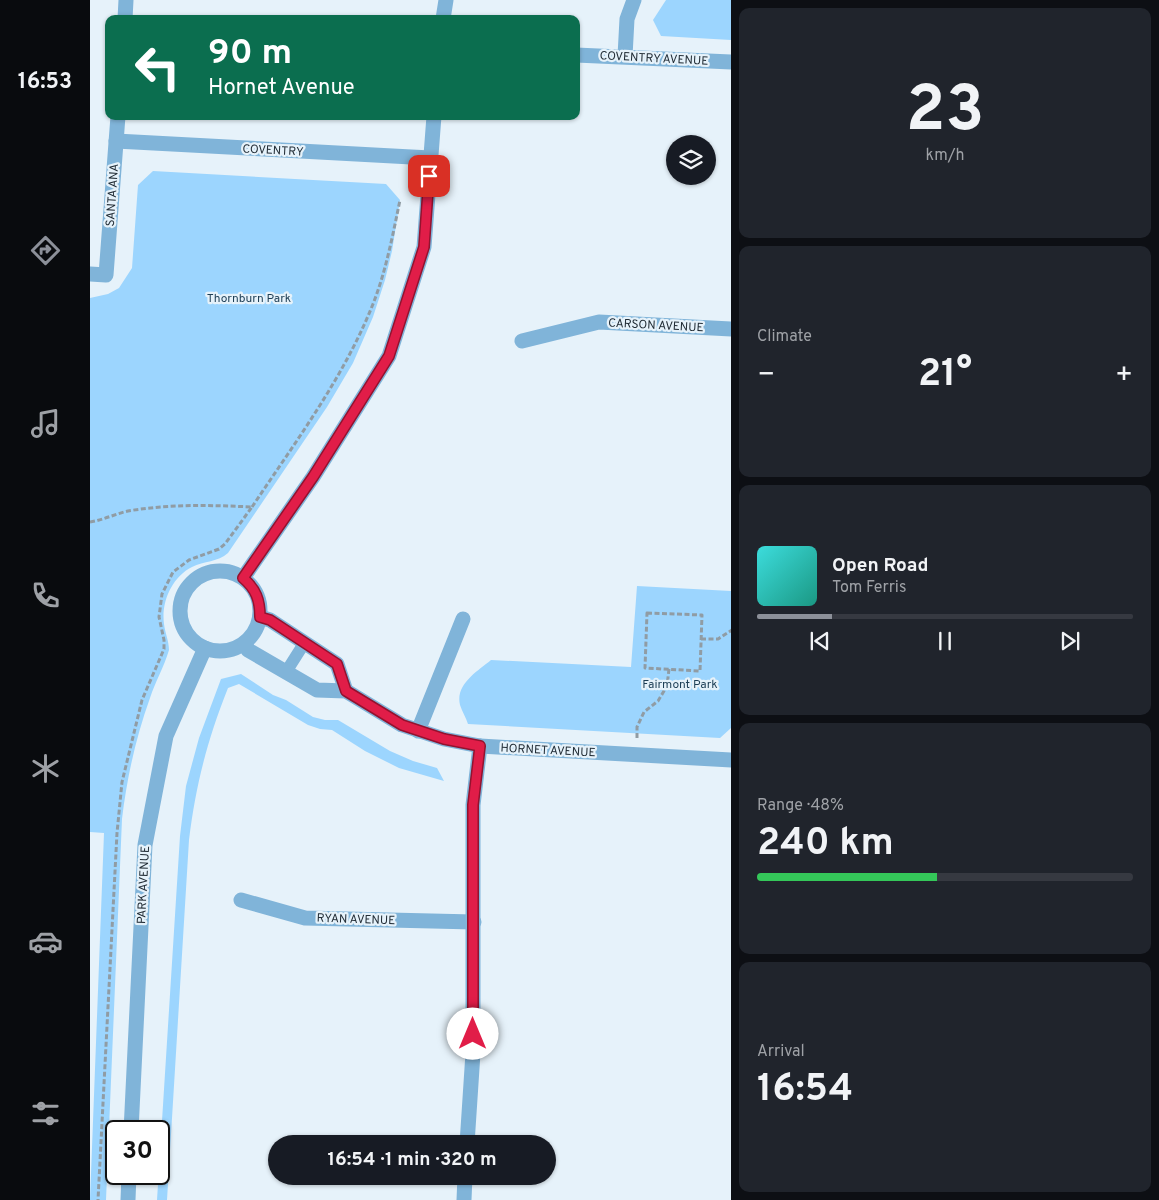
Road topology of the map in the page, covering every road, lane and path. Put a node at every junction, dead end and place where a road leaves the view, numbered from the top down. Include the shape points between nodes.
1 (126, 0) edge
2 (446, 0) edge
3 (634, 0) edge
4 (125, 15) edge
5 (444, 15) edge
6 (580, 55) edge
7 (625, 56) junction
8 (731, 62) edge
9 (118, 120) edge
10 (434, 120) edge
11 (116, 142) junction
12 (430, 158) junction
13 (400, 200) dead end
14 (90, 274) edge
15 (731, 329) edge
16 (522, 342) dead end
17 (252, 507) dead end
18 (243, 578) junction
19 (260, 617) junction
20 (463, 619) dead end
21 (731, 631) edge
22 (701, 639) junction
23 (305, 642) junction
24 (245, 643) junction
25 (205, 648) junction
26 (668, 669) junction
27 (286, 672) junction
28 (346, 691) junction
29 (418, 731) junction
30 (480, 746) junction
31 (636, 755) junction
32 (731, 760) edge
33 (240, 900) dead end
34 (474, 922) junction
35 (132, 1120) edge
36 (468, 1135) edge
37 (129, 1185) edge
38 (465, 1185) edge
39 (128, 1200) edge
40 (464, 1200) edge

1 - 4 street
2 - 5 street
3 - 7 street via 627,19
6 - 7 street, COVENTRY AVENUE
7 - 8 street, COVENTRY AVENUE
9 - 11 street, SANTA ANA
10 - 12 street
11 - 12 street, COVENTRY
11 - 14 street, SANTA ANA via 106,274
12 - 18 street via 424,247 389,356 313,477
13 - 17 path via 374,302 348,360
15 - 16 street, CARSON AVENUE via 599,322
18 - 19 street via 257,595
18 - 25 street via 218,570 193,581 185,592 180,604 185,630 193,641
19 - 23 street
19 - 24 street via 255,632
20 - 29 street
21 - 22 path via 718,639
22 - 26 path via 700,670
22 - 26 path via 702,615 647,613 645,668
23 - 27 lane
23 - 28 street via 337,664
24 - 25 street via 232,650
24 - 27 street, HORNET AVENUE via 248,650
25 - 35 street, PARK AVENUE via 166,736 145,845
26 - 31 path via 667,686 658,701 644,712 637,727
27 - 28 street, HORNET AVENUE via 317,690
28 - 29 street, HORNET AVENUE via 402,725
29 - 30 street, HORNET AVENUE
30 - 31 street, HORNET AVENUE
30 - 34 street via 473,805
31 - 32 street, HORNET AVENUE
33 - 34 street, RYAN AVENUE via 305,918
34 - 36 street
37 - 39 street
38 - 40 street

